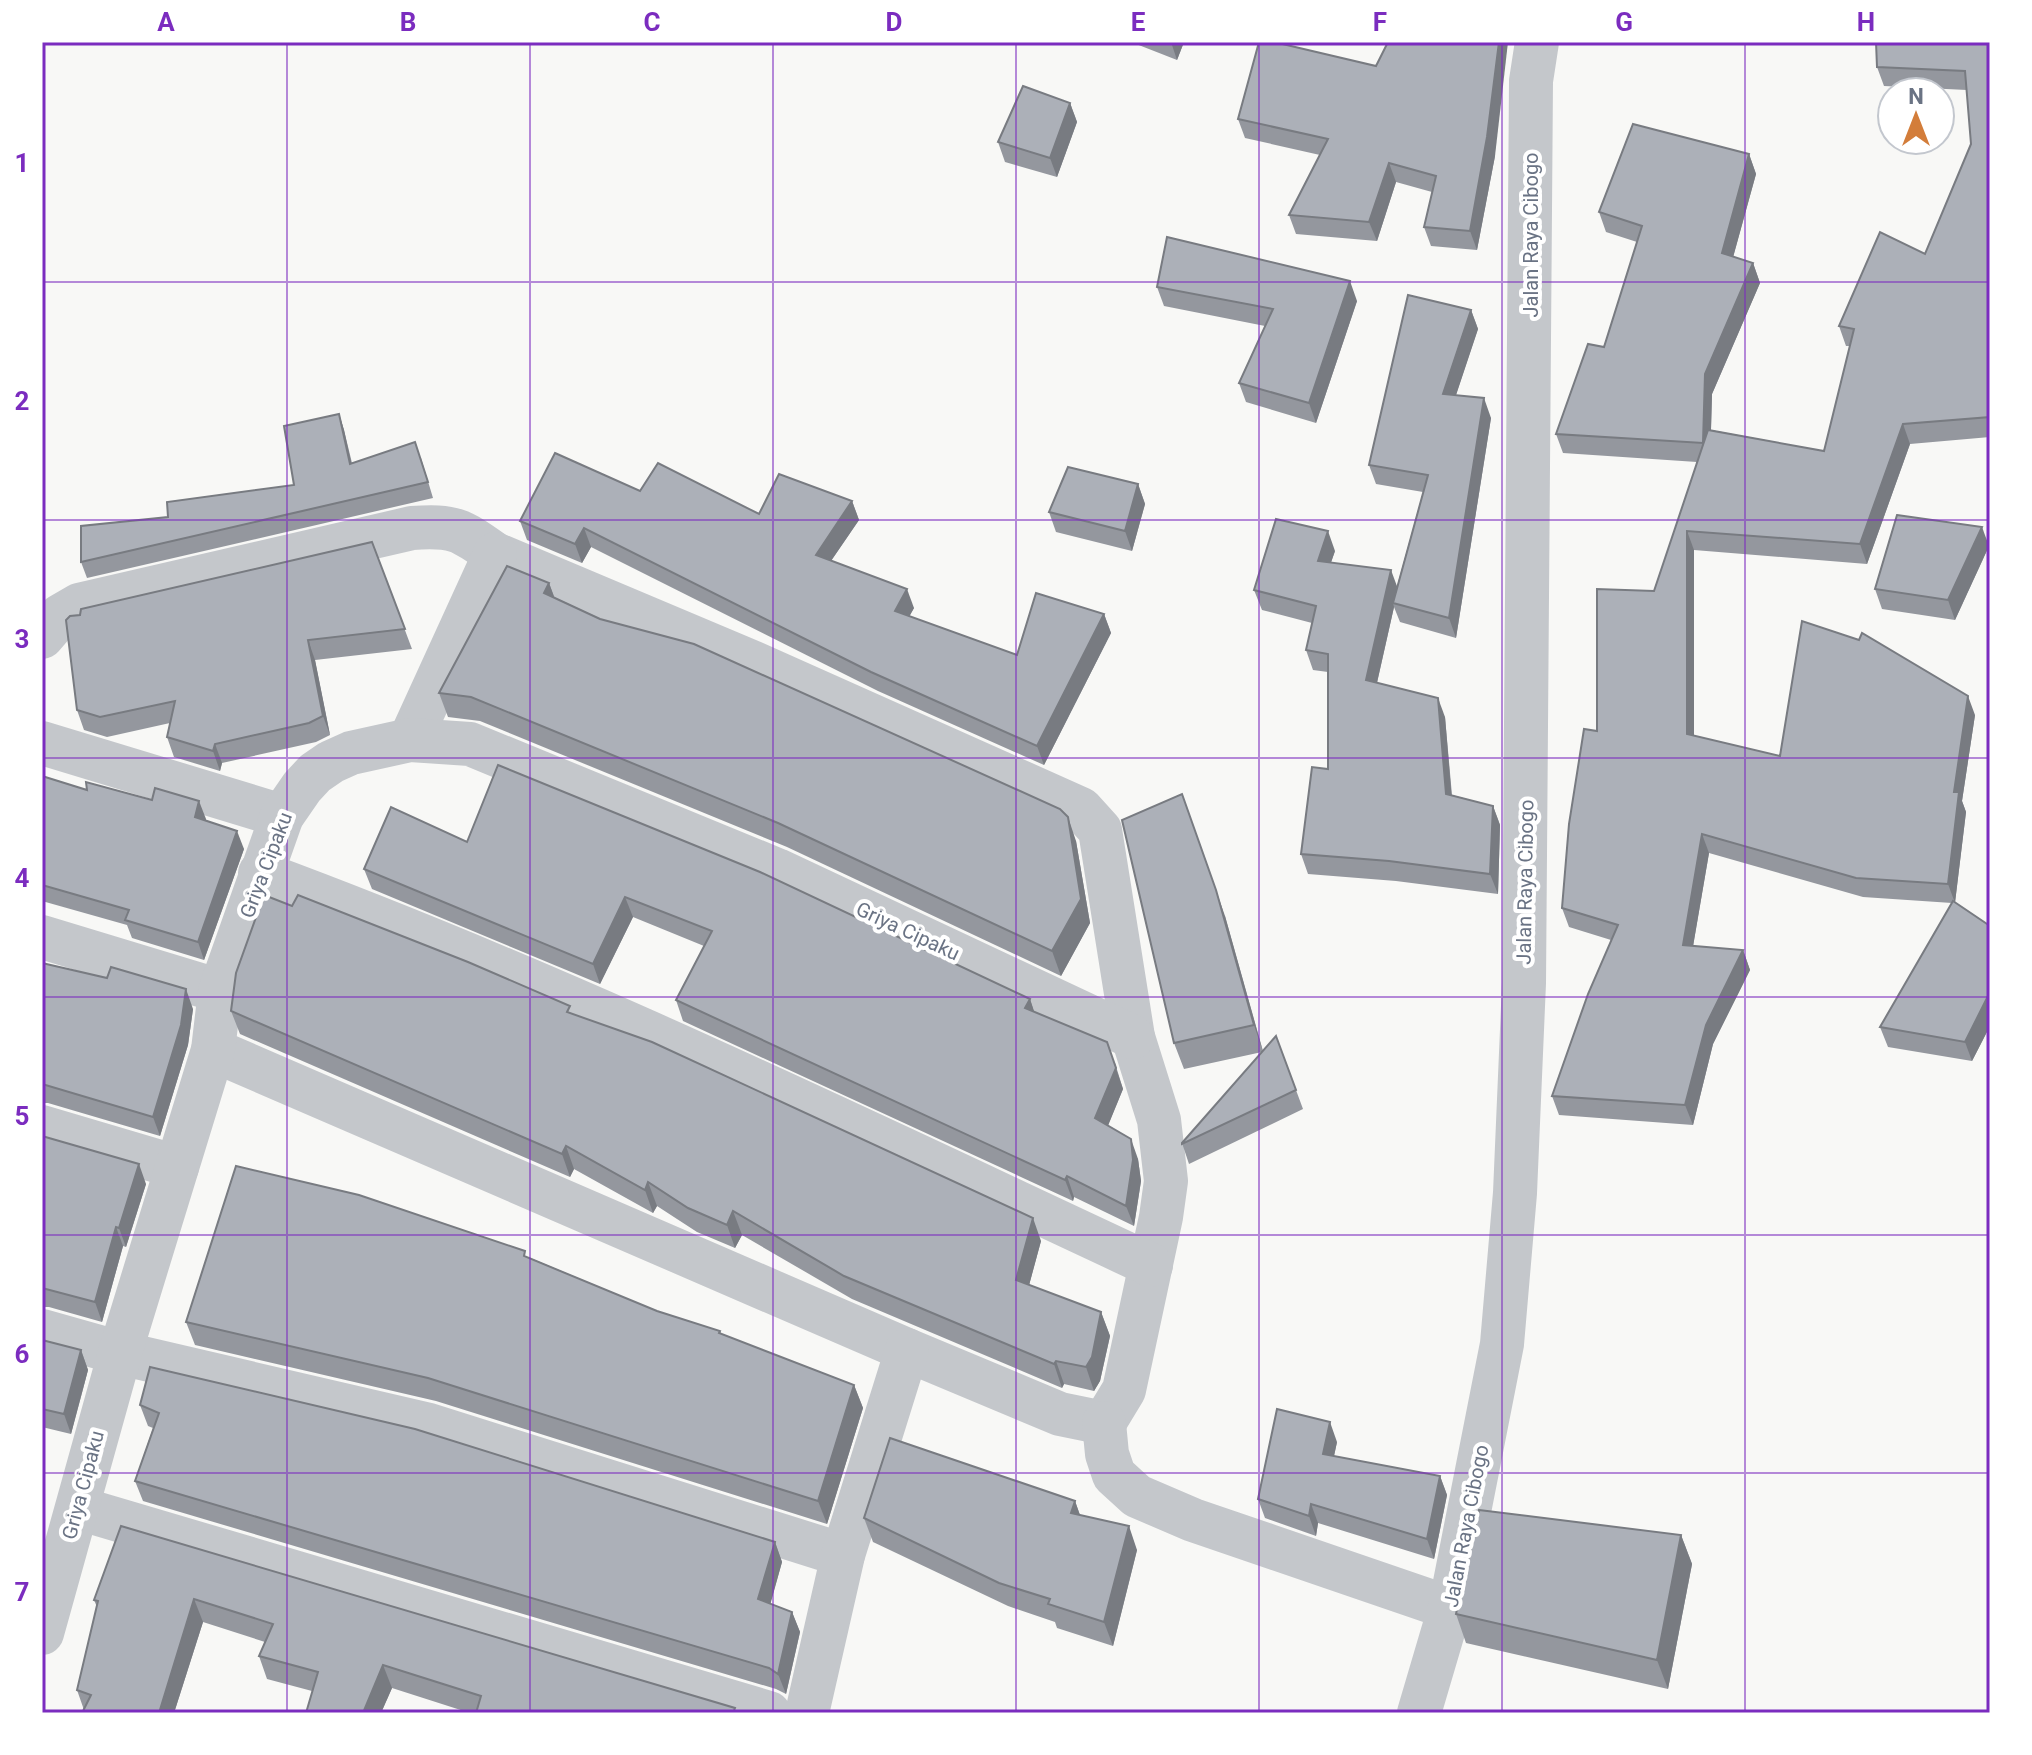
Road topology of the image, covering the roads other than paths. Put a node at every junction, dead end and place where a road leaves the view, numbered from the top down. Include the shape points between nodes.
1 (1537, 42) edge
2 (495, 554) junction
3 (42, 637) edge
4 (410, 740) junction
5 (42, 743) edge
6 (282, 816) junction
7 (260, 873) junction
8 (42, 937) edge
9 (220, 991) junction
10 (1133, 1037) junction
11 (213, 1050) junction
12 (42, 1127) edge
13 (177, 1167) junction
14 (1151, 1265) junction
15 (42, 1331) edge
16 (907, 1350) junction
17 (120, 1353) junction
18 (1104, 1423) junction
19 (64, 1517) edge
20 (843, 1555) junction
21 (1450, 1608) junction
22 (42, 1633) edge
23 (769, 1713) edge
24 (807, 1713) edge
25 (1419, 1713) edge

1 - 21 street, Jalan Raya Cibogo via 1531,81 1524,983 1515,1193 1502,1344
2 - 3 street via 461,530 412,528 79,605 60,616
2 - 4 street
2 - 10 street via 1081,809 1100,830
4 - 6 street, Griya Cipaku via 331,762 302,787
4 - 10 street, Griya Cipaku via 470,744 526,765 777,870
5 - 6 street
6 - 7 street, Griya Cipaku
7 - 9 street, Griya Cipaku
7 - 14 street via 354,907 595,1010
8 - 9 street
9 - 11 street, Griya Cipaku
10 - 14 street via 1159,1120 1166,1181
11 - 13 street, Griya Cipaku
11 - 16 street
12 - 13 street
13 - 17 street, Griya Cipaku
14 - 18 street via 1124,1390
15 - 17 street
16 - 18 street via 1060,1414
16 - 20 street
17 - 19 street, Griya Cipaku
17 - 20 street via 429,1425
18 - 21 street via 1114,1475 1137,1496
19 - 22 street, Griya Cipaku
19 - 23 street
20 - 24 street
21 - 25 street, Jalan Raya Cibogo

